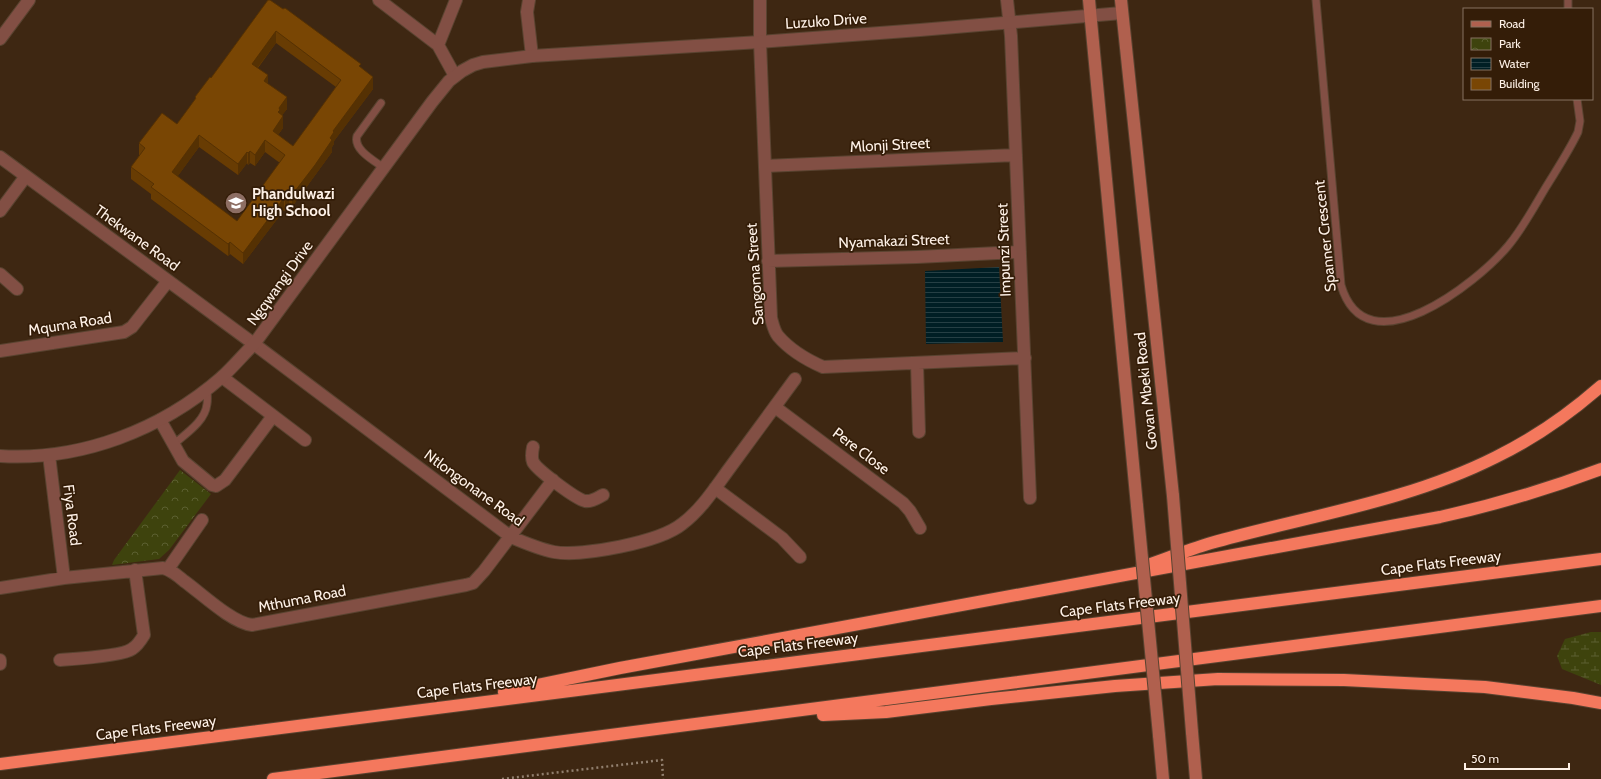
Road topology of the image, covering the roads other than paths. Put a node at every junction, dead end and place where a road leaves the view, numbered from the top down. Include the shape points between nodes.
1 (29, 0) edge
2 (379, 0) edge
3 (456, 0) edge
4 (529, 0) edge
5 (760, 0) edge
6 (1007, 0) edge
7 (1089, 0) edge
8 (1121, 0) edge
9 (1316, 0) edge
10 (1122, 13) junction
11 (1090, 15) junction
12 (1010, 22) junction
13 (0, 39) edge
14 (760, 42) junction
15 (438, 45) junction
16 (532, 56) junction
17 (455, 76) junction
18 (1577, 100) edge
19 (381, 103) dead end
20 (1016, 155) junction
21 (0, 157) edge
22 (765, 166) junction
23 (384, 168) junction
24 (26, 176) junction
25 (0, 211) edge
26 (1020, 252) junction
27 (768, 261) junction
28 (0, 274) edge
29 (168, 280) junction
30 (17, 289) dead end
31 (254, 344) junction
32 (0, 351) edge
33 (1025, 358) junction
34 (917, 363) junction
35 (222, 377) junction
36 (795, 379) dead end
37 (1601, 386) edge
38 (207, 388) junction
39 (775, 407) junction
40 (273, 416) junction
41 (160, 420) junction
42 (919, 432) dead end
43 (305, 440) dead end
44 (173, 445) junction
45 (533, 447) dead end
46 (49, 455) junction
47 (0, 456) edge
48 (1601, 469) edge
49 (553, 480) junction
50 (714, 488) junction
51 (602, 495) dead end
52 (1030, 498) dead end
53 (202, 520) dead end
54 (920, 528) dead end
55 (511, 537) junction
56 (800, 557) dead end
57 (1601, 559) edge
58 (168, 569) junction
59 (135, 570) junction
60 (64, 578) junction
61 (1103, 580) junction
62 (0, 588) edge
63 (1601, 606) edge
64 (0, 660) edge
65 (60, 660) dead end
66 (0, 664) edge
67 (1601, 703) edge
68 (446, 706) junction
69 (744, 718) junction
70 (0, 764) edge
71 (273, 779) edge
72 (1163, 779) edge
73 (1196, 779) edge

1 - 13 street
2 - 15 street
3 - 15 street
4 - 16 street
5 - 14 street, Sangoma Street
6 - 12 street, Impunzi Street
7 - 11 main road, Govan Mbeki Road
8 - 10 main road, Govan Mbeki Road
9 - 18 lane, Spanner Crescent via 1341,285 1352,308 1373,321 1395,321 1433,306 1473,278 1507,247 1521,229 1578,132 1580,122
10 - 11 street, Luzuko Drive
10 - 73 main road, Govan Mbeki Road, bridge via 1173,496
11 - 12 street, Luzuko Drive
11 - 72 main road, Govan Mbeki Road, bridge
12 - 14 street, Luzuko Drive
12 - 20 street, Impunzi Street
14 - 16 street, Luzuko Drive
14 - 22 street, Sangoma Street
15 - 17 street
16 - 17 street, Ngqwangi Drive via 473,64
17 - 23 street, Ngqwangi Drive via 432,102
19 - 23 lane via 356,140 359,148
20 - 22 street, Mlonji Street
20 - 26 street, Impunzi Street
21 - 24 street, Thekwane Road
22 - 27 street, Sangoma Street
23 - 31 street, Ngqwangi Drive
24 - 25 street
24 - 29 street, Thekwane Road
26 - 27 street, Nyamakazi Street via 917,258
26 - 33 street, Impunzi Street
27 - 34 street, Sangoma Street via 771,318 774,329 778,336 810,362 823,367
28 - 30 street
29 - 31 street, Thekwane Road
29 - 32 street, Mquma Road via 132,327 124,332
31 - 35 street, Ngqwangi Drive
31 - 55 street, Ntlongonane Road
33 - 34 street, Sangoma Street
33 - 52 street, Impunzi Street
34 - 42 street
35 - 38 street, Ngqwangi Drive
35 - 40 street
36 - 39 street, Ntlongonane Road
37 - 61 highway via 1562,418 1522,444 1446,479 1210,544
38 - 41 street, Ngqwangi Drive
38 - 44 lane via 207,404 202,417
39 - 50 street, Ntlongonane Road
39 - 54 street, Pere Close via 903,503
40 - 43 street
40 - 44 street via 219,485 212,485 182,461
41 - 44 street
41 - 46 street, Ngqwangi Drive via 88,448
45 - 49 street via 532,456 536,466
46 - 47 street, Ngqwangi Drive
46 - 60 street, Fiya Road
48 - 61 highway via 1487,507
49 - 51 street via 580,499 592,501
49 - 55 street, Mthuma Road
50 - 55 street, Ntlongonane Road via 682,525 652,539 580,553 536,548
50 - 56 street via 782,538
53 - 58 street
55 - 58 street, Mthuma Road via 473,583 252,625 231,616
57 - 68 highway, Cape Flats Freeway
58 - 59 street
59 - 60 street
59 - 65 street via 144,635 140,641 132,650 122,653
60 - 62 street
61 - 68 highway via 530,685
63 - 69 highway
64 - 66 street
67 - 69 highway via 1485,688 1344,680 1218,679 1116,686 886,712
68 - 70 highway, Cape Flats Freeway
69 - 71 highway

